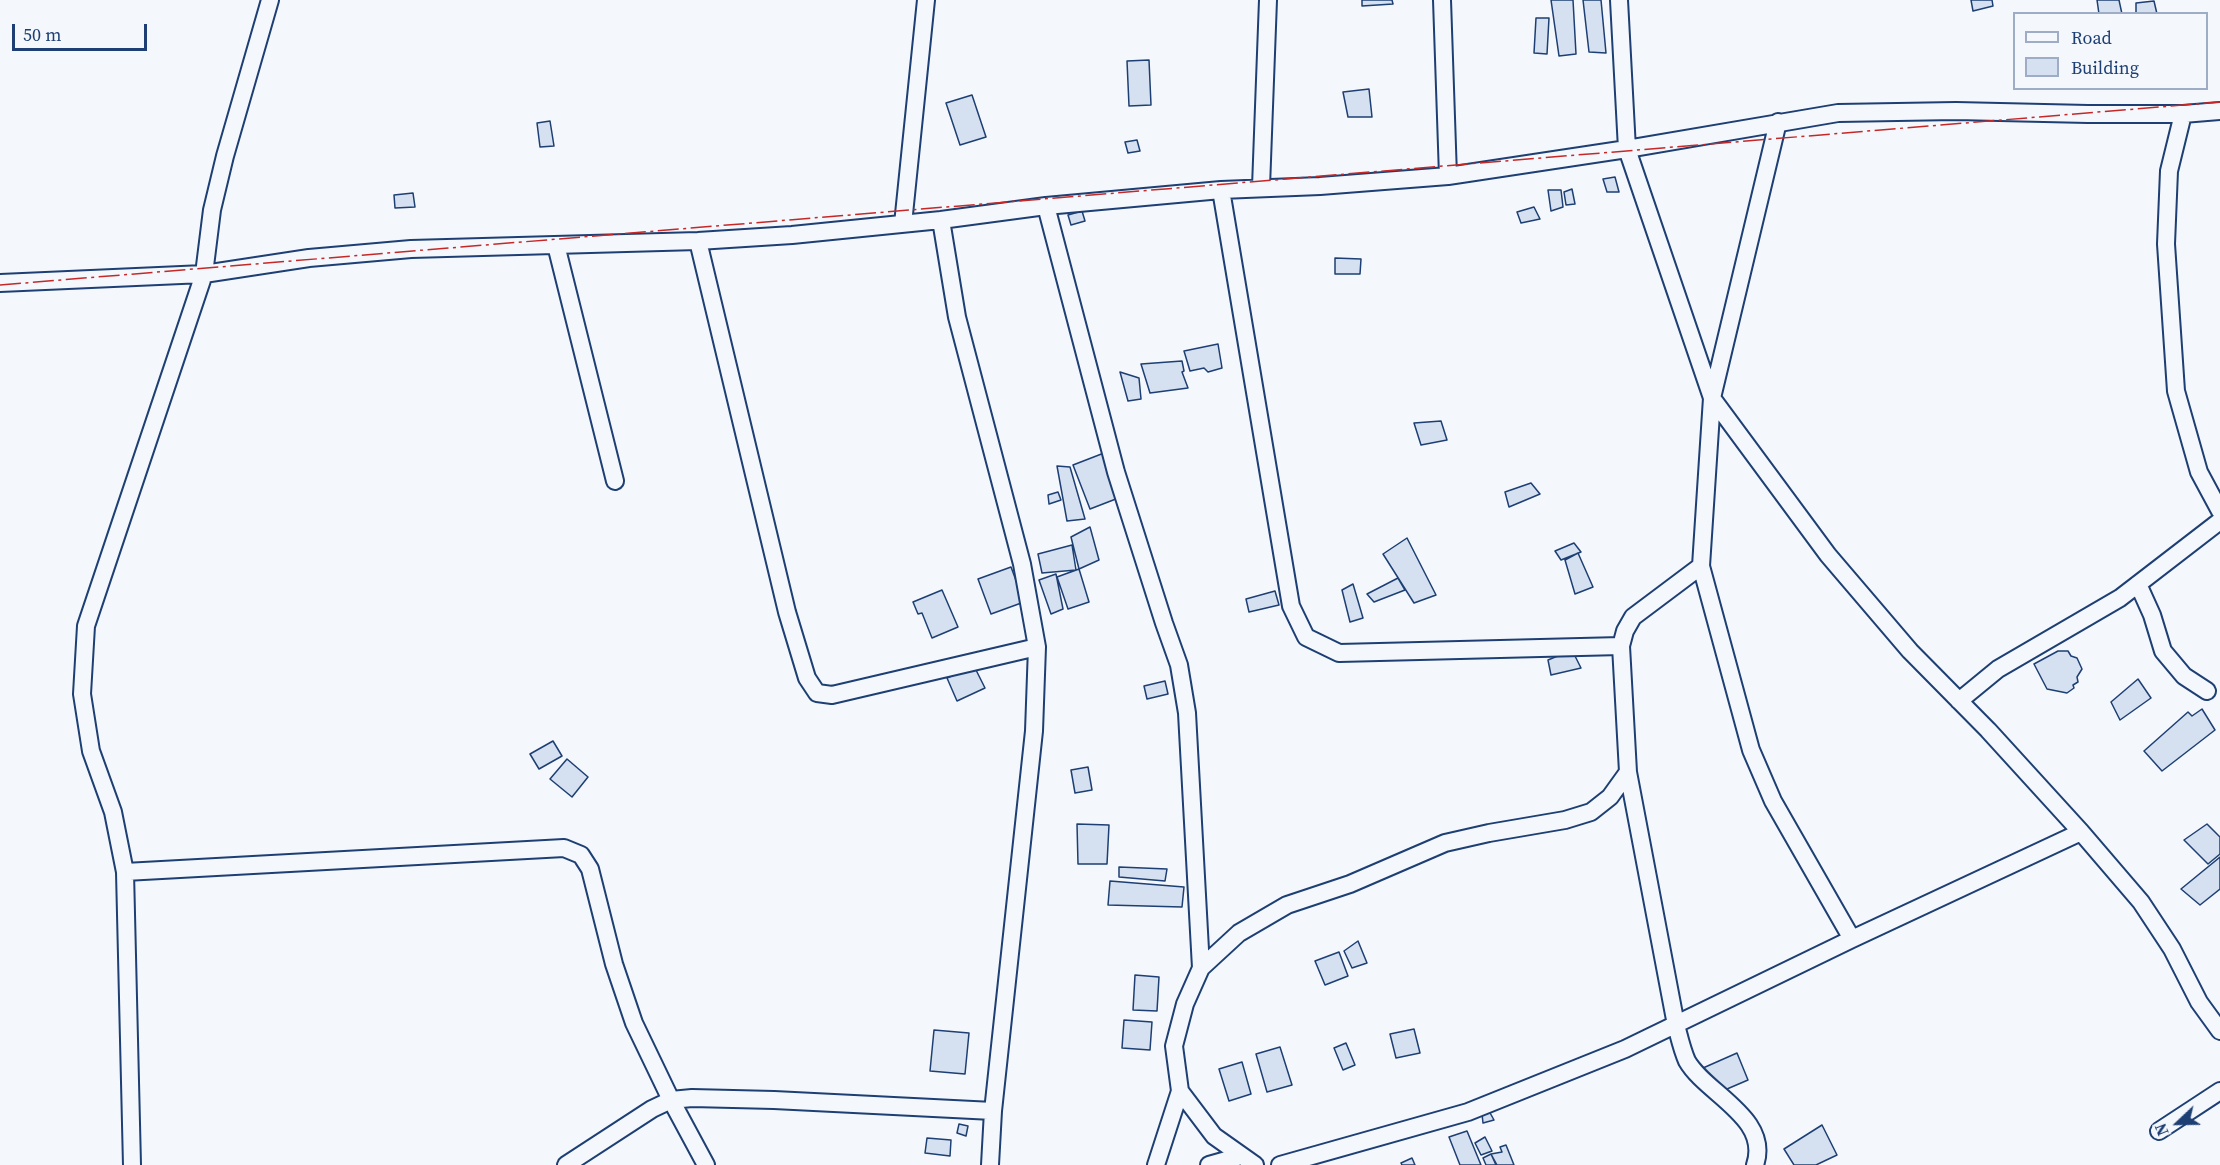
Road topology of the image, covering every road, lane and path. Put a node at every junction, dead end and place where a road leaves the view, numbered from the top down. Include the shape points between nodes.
1 (270, 0) edge
2 (926, 0) edge
3 (1268, 0) edge
4 (1442, 0) edge
5 (1619, 0) edge
6 (2220, 111) edge
7 (2183, 114) junction
8 (1778, 122) junction
9 (1627, 149) junction
10 (1448, 176) junction
11 (1261, 187) junction
12 (1221, 190) junction
13 (1046, 206) junction
14 (941, 220) junction
15 (903, 224) junction
16 (698, 241) junction
17 (556, 245) junction
18 (204, 274) junction
19 (0, 283) edge
20 (1712, 398) junction
21 (615, 481) dead end
22 (2220, 512) edge
23 (2220, 521) edge
24 (1701, 566) junction
25 (2138, 584) junction
26 (1622, 646) junction
27 (1037, 647) junction
28 (2207, 691) dead end
29 (1959, 701) junction
30 (1628, 772) junction
31 (2080, 832) junction
32 (125, 872) junction
33 (1851, 939) junction
34 (1201, 968) junction
35 (2199, 1002) junction
36 (2220, 1010) edge
37 (1676, 1025) junction
38 (2220, 1031) edge
39 (1180, 1091) junction
40 (2220, 1091) edge
41 (671, 1100) junction
42 (993, 1111) junction
43 (2159, 1131) dead end
44 (1248, 1160) edge
45 (132, 1165) edge
46 (566, 1165) edge
47 (706, 1165) edge
48 (990, 1165) edge
49 (1156, 1165) edge
50 (1209, 1165) edge
51 (1280, 1165) edge
52 (1755, 1165) edge

1 - 18 street via 212,210
2 - 15 street
3 - 11 street
4 - 10 street
5 - 9 street
6 - 7 street
7 - 8 street via 1885,111
7 - 22 street via 2169,171 2166,244 2176,391 2199,472
8 - 9 street
8 - 20 street
9 - 10 street
9 - 20 street
10 - 11 street
11 - 12 street
12 - 13 street
12 - 26 street via 1291,606 1306,638 1339,653
13 - 14 street
13 - 34 street via 1116,472 1179,665 1187,712
14 - 15 street
14 - 27 street via 957,317 1022,564
15 - 16 street
16 - 17 street
16 - 27 street via 787,612 807,678 817,693 832,695
17 - 18 street via 364,252
17 - 21 street
18 - 19 street
18 - 32 street via 86,626 82,694 92,751 112,812
20 - 24 street
20 - 29 street via 1828,555 1910,651
23 - 25 street
24 - 26 street via 1633,617
24 - 33 street via 1751,750 1773,801
25 - 28 street via 2163,651 2184,676
25 - 29 street via 1998,669
26 - 30 street
27 - 42 street via 1034,731
29 - 31 street
30 - 34 street via 1610,797 1591,812 1444,843 1350,884 1287,905 1239,933
30 - 37 street
31 - 33 street
31 - 35 street via 2140,902 2172,949
32 - 41 street via 564,848 581,855 590,869 630,1013
32 - 45 street
33 - 37 street
34 - 39 street via 1185,1004 1174,1046
35 - 36 street
35 - 38 street
37 - 51 street via 1468,1112
37 - 52 street via 1687,1060 1700,1078 1744,1118 1756,1136
39 - 44 street via 1214,1136
39 - 49 street
40 - 43 street
41 - 42 street via 774,1100
41 - 46 street
41 - 47 street
42 - 48 street
44 - 50 street

